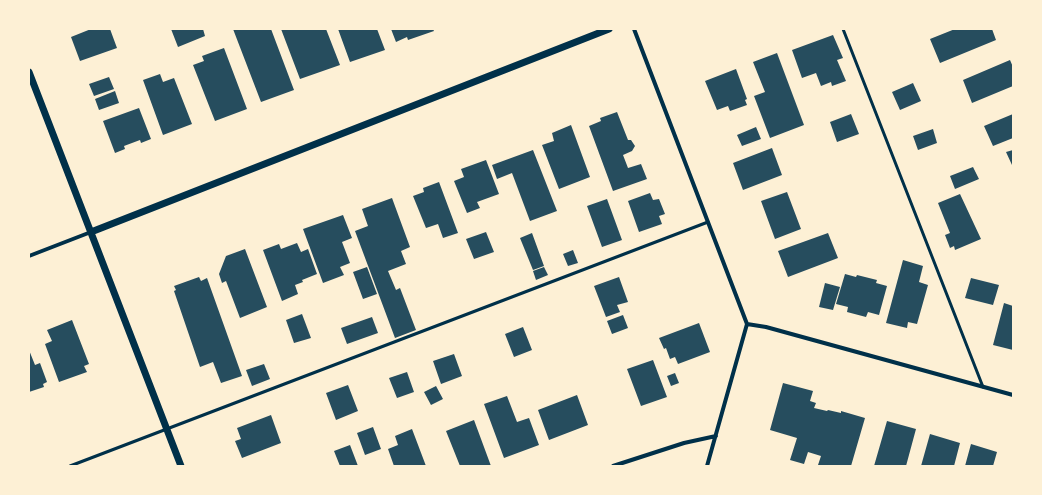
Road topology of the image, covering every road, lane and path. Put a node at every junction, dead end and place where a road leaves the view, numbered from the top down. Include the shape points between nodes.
1 (610, 29) edge
2 (634, 29) edge
3 (843, 29) edge
4 (29, 72) edge
5 (708, 222) junction
6 (91, 232) junction
7 (29, 256) edge
8 (747, 324) junction
9 (983, 387) junction
10 (1013, 395) edge
11 (167, 429) junction
12 (716, 436) junction
13 (70, 466) edge
14 (181, 466) edge
15 (614, 466) edge
16 (707, 466) edge

1 - 6 street
2 - 5 street
3 - 9 lane
4 - 6 street
5 - 8 street
5 - 11 lane
6 - 7 street
6 - 11 street
8 - 9 street
8 - 12 street
9 - 10 street
11 - 13 lane
11 - 14 street
12 - 15 street via 684,442
12 - 16 street

